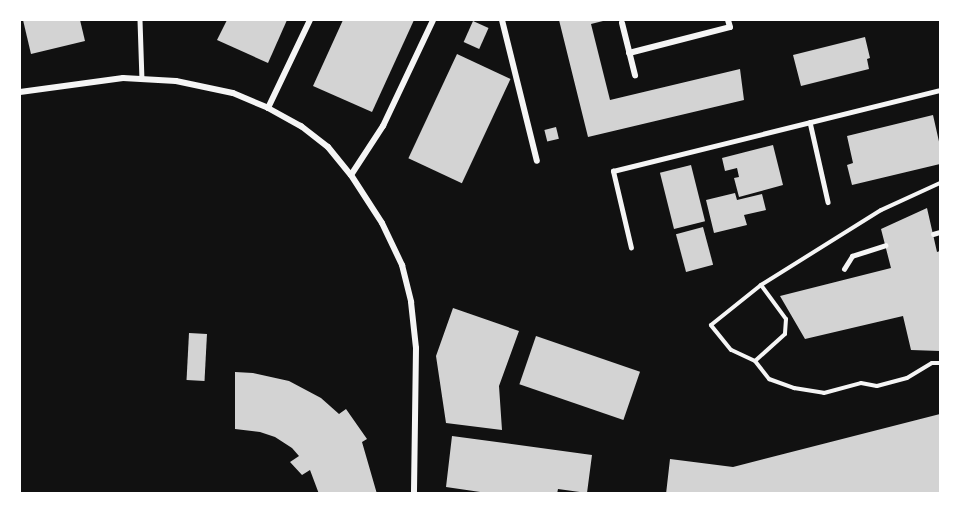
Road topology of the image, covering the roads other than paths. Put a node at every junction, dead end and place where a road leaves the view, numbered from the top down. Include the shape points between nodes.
1 (140, 20) edge
2 (310, 20) edge
3 (433, 20) edge
4 (502, 20) edge
5 (728, 20) edge
6 (622, 23) dead end
7 (629, 53) junction
8 (635, 75) dead end
9 (142, 79) junction
10 (940, 90) edge
11 (20, 92) edge
12 (268, 108) junction
13 (810, 122) junction
14 (537, 161) dead end
15 (351, 174) junction
16 (828, 202) dead end
17 (940, 232) edge
18 (933, 234) dead end
19 (885, 245) dead end
20 (631, 248) dead end
21 (844, 269) dead end
22 (414, 494) edge

1 - 9 lane
2 - 12 street
3 - 15 street via 383,126
4 - 14 street
5 - 7 street via 730,27
6 - 7 street
7 - 8 street
9 - 11 street
9 - 12 street via 176,81 233,93
10 - 13 lane
12 - 15 street via 328,147
13 - 16 lane
13 - 20 lane via 613,171
15 - 22 street via 402,264 411,302 416,348
17 - 18 lane
19 - 21 lane via 852,256

